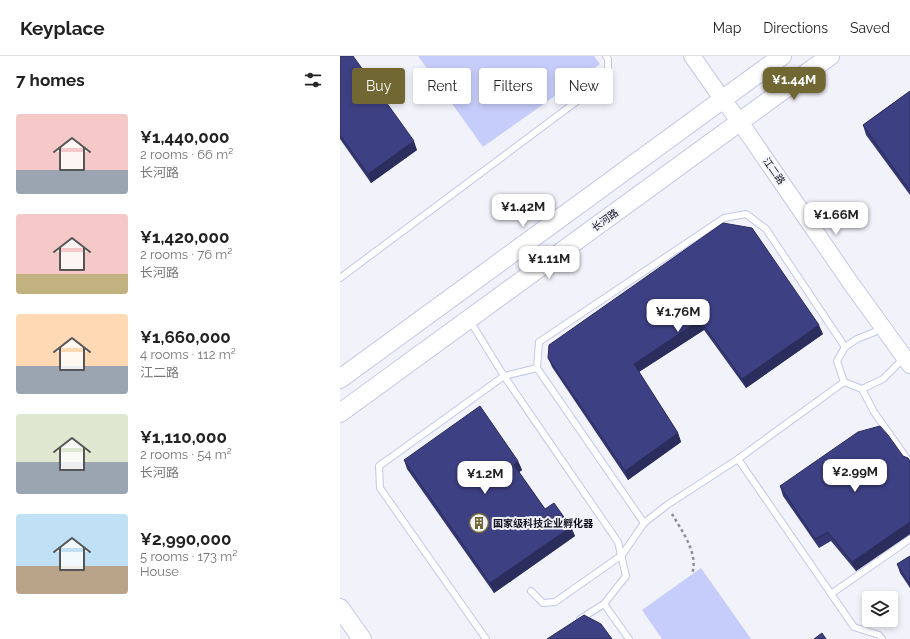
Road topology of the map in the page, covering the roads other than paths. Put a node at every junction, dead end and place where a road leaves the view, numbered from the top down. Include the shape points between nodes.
1 (606, 56) edge
2 (692, 56) edge
3 (782, 56) edge
4 (830, 56) edge
5 (723, 100) junction
6 (740, 122) junction
7 (340, 278) edge
8 (469, 319) junction
9 (884, 328) junction
10 (845, 347) junction
11 (907, 361) edge
12 (537, 368) junction
13 (504, 376) junction
14 (340, 379) edge
15 (844, 382) junction
16 (862, 390) junction
17 (340, 413) edge
18 (738, 458) junction
19 (910, 463) edge
20 (644, 522) junction
21 (910, 539) edge
22 (622, 555) junction
23 (532, 591) dead end
24 (831, 594) junction
25 (604, 604) junction
26 (340, 608) edge
27 (573, 623) edge
28 (362, 639) edge
29 (486, 639) edge
30 (629, 639) edge
31 (882, 639) edge

1 - 7 lane via 608,78
2 - 5 street, 江二路
3 - 5 main road
4 - 6 main road, 长河路
5 - 6 street, 江二路
5 - 14 main road
6 - 8 main road, 长河路
6 - 9 street, 江二路
8 - 13 lane
8 - 17 main road, 长河路
9 - 10 lane
9 - 11 street, 江二路
10 - 12 lane via 766,229 746,214 724,218 539,342
10 - 15 lane via 836,361
11 - 16 lane via 883,379
12 - 13 lane
12 - 20 lane
13 - 22 lane via 618,542
13 - 29 lane via 379,466 380,488
15 - 16 lane
15 - 18 lane
16 - 19 lane via 874,412
18 - 20 lane
18 - 24 lane
20 - 22 lane
21 - 24 lane
22 - 23 lane via 556,602 543,603
22 - 25 lane via 626,576
24 - 31 lane via 854,627 879,635
25 - 27 lane
25 - 30 lane
26 - 28 main road

